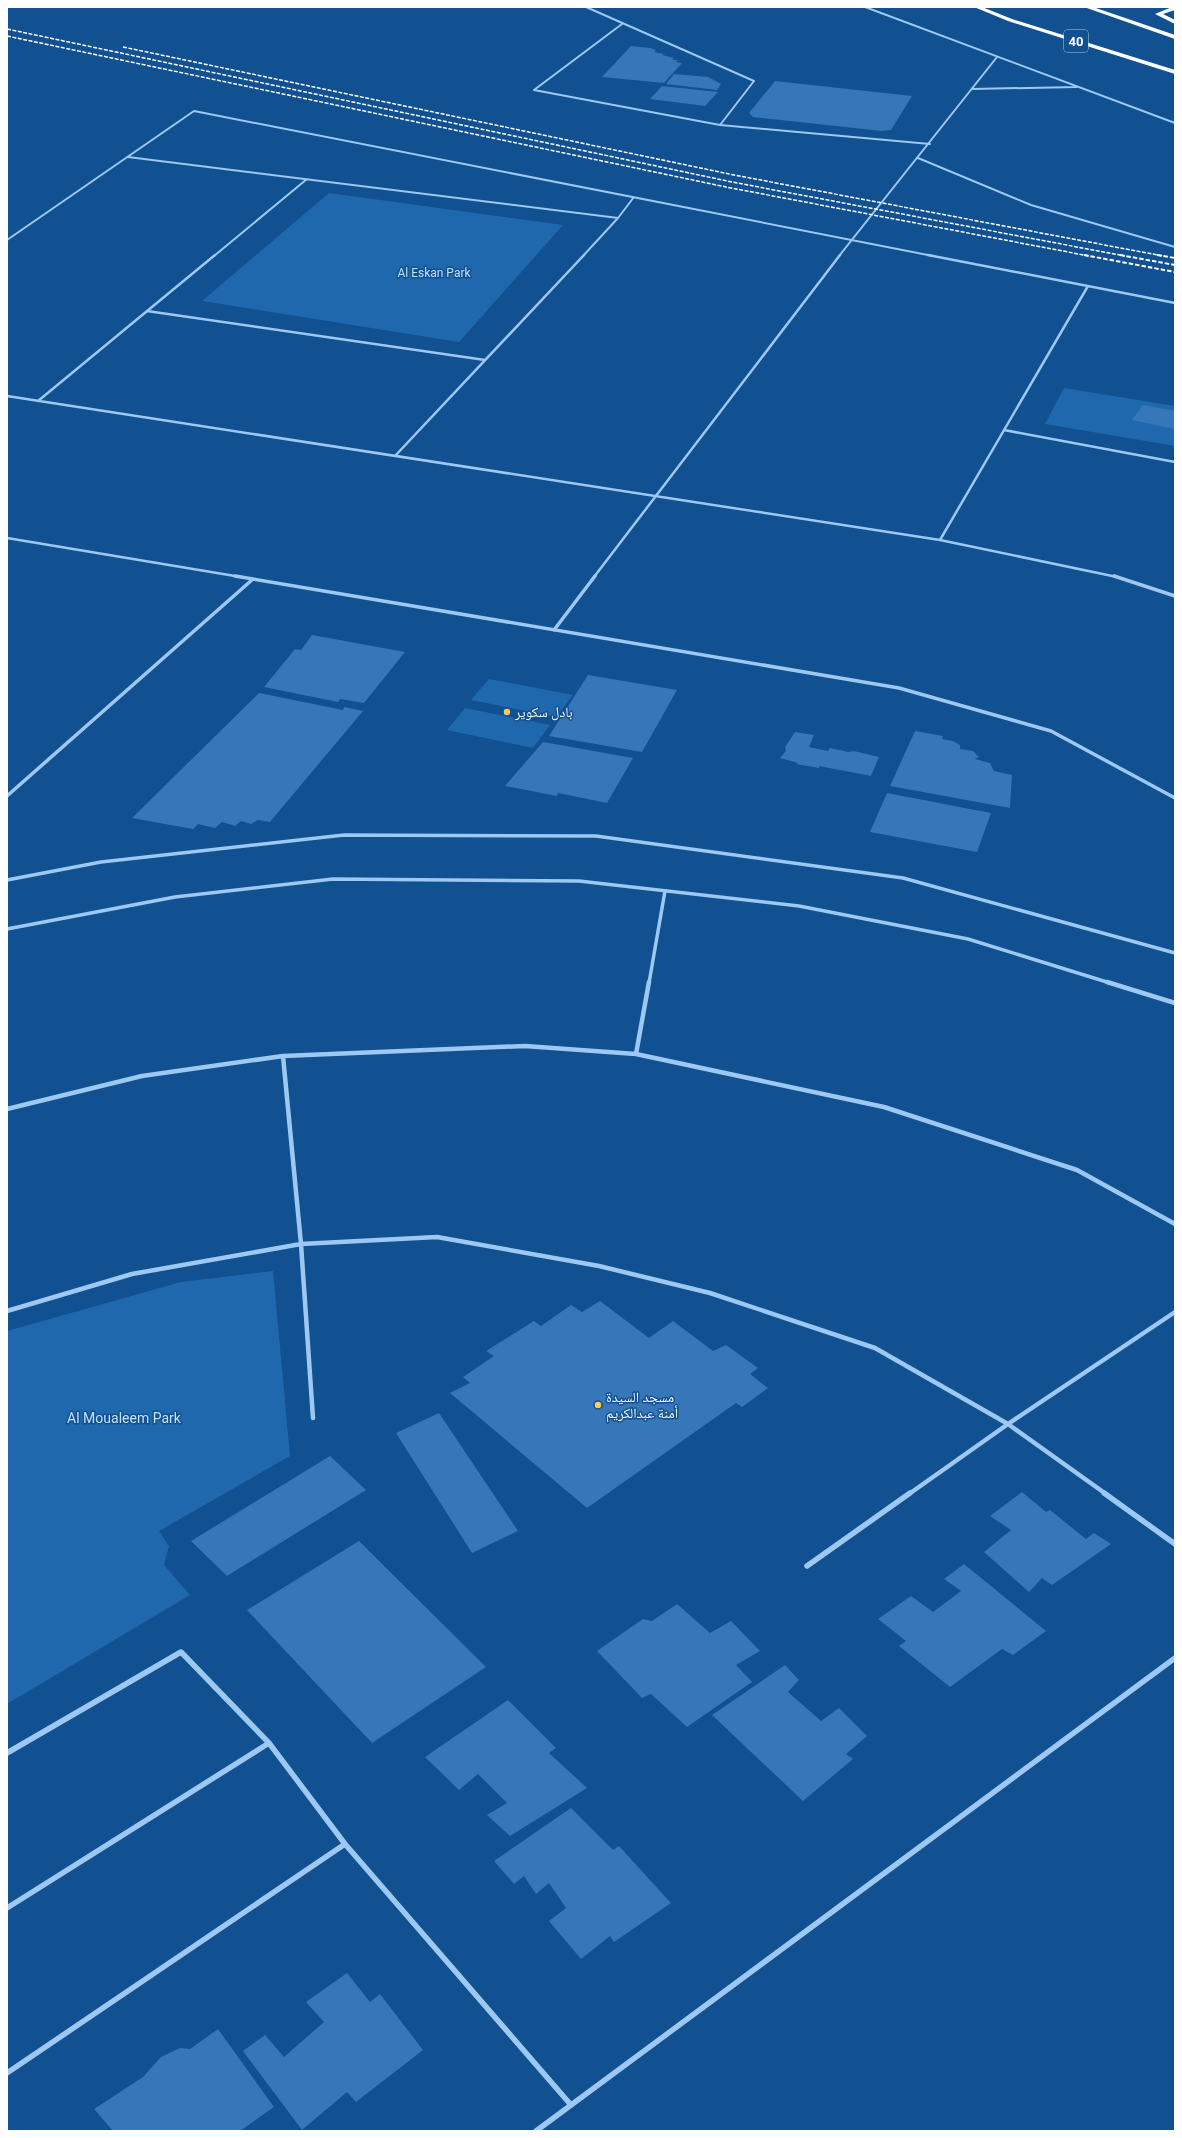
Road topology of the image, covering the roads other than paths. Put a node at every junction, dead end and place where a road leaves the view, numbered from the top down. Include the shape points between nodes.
1 (586, 7) edge
2 (865, 7) edge
3 (977, 7) edge
4 (1087, 7) edge
5 (1175, 8) edge
6 (1175, 22) edge
7 (622, 24) junction
8 (1175, 37) edge
9 (997, 57) junction
10 (1175, 72) edge
11 (1080, 87) junction
12 (972, 89) junction
13 (1175, 123) edge
14 (720, 125) junction
15 (930, 144) junction
16 (128, 157) junction
17 (918, 158) junction
18 (307, 179) junction
19 (634, 197) junction
20 (618, 218) junction
21 (7, 240) edge
22 (851, 240) junction
23 (1175, 247) edge
24 (1088, 286) junction
25 (1175, 303) edge
26 (147, 311) junction
27 (485, 360) junction
28 (7, 396) edge
29 (38, 401) junction
30 (1004, 430) junction
31 (395, 456) junction
32 (1175, 462) edge
33 (655, 496) junction
34 (7, 538) edge
35 (940, 540) junction
36 (253, 579) junction
37 (1175, 596) edge
38 (554, 630) junction
39 (7, 796) edge
40 (1175, 798) edge
41 (7, 880) edge
42 (665, 891) junction
43 (7, 929) edge
44 (1175, 953) edge
45 (1175, 1003) edge
46 (636, 1054) junction
47 (284, 1056) junction
48 (7, 1109) edge
49 (1175, 1224) edge
50 (301, 1244) junction
51 (7, 1311) edge
52 (1175, 1312) edge
53 (313, 1418) dead end
54 (1008, 1424) junction
55 (1175, 1544) edge
56 (807, 1566) dead end
57 (1175, 1658) edge
58 (269, 1743) junction
59 (7, 1754) edge
60 (345, 1844) junction
61 (7, 1908) edge
62 (7, 2073) edge
63 (572, 2105) junction
64 (536, 2131) edge

1 - 7 street
2 - 9 street
3 - 10 highway, 40 via 1010,20
4 - 8 highway
5 - 6 highway via 1158,14
7 - 14 street via 754,81
7 - 14 street via 534,90
9 - 11 street
9 - 12 street
11 - 12 street
11 - 13 street
12 - 15 street
14 - 15 street
15 - 17 street
16 - 18 street
16 - 19 street via 194,111
16 - 21 street
17 - 22 street
17 - 23 street via 1031,205
18 - 20 street
18 - 26 street
19 - 20 street
19 - 22 street
20 - 27 street
22 - 24 street
22 - 33 street
24 - 25 street
24 - 30 street
26 - 27 street
26 - 29 street
27 - 31 street
28 - 29 street
29 - 31 street
30 - 32 street
30 - 35 street
31 - 33 street
33 - 35 street
33 - 38 street
34 - 36 street
35 - 37 street via 1103,573
36 - 38 street
36 - 39 street
38 - 40 street via 899,688 1051,732
41 - 44 street via 101,862 344,835 596,836 903,878
42 - 43 street via 579,881 333,879 175,897
42 - 45 street via 799,906 968,939
42 - 46 street
46 - 47 street via 525,1046
46 - 49 street via 884,1107 1077,1170
47 - 48 street via 142,1076
47 - 50 street
50 - 51 street via 132,1274
50 - 53 street
50 - 54 street via 437,1237 599,1266 710,1293 875,1348
52 - 54 street
54 - 55 street
54 - 56 street
57 - 63 street
58 - 59 street via 181,1652
58 - 60 street
58 - 61 street
60 - 62 street
60 - 63 street
63 - 64 street

